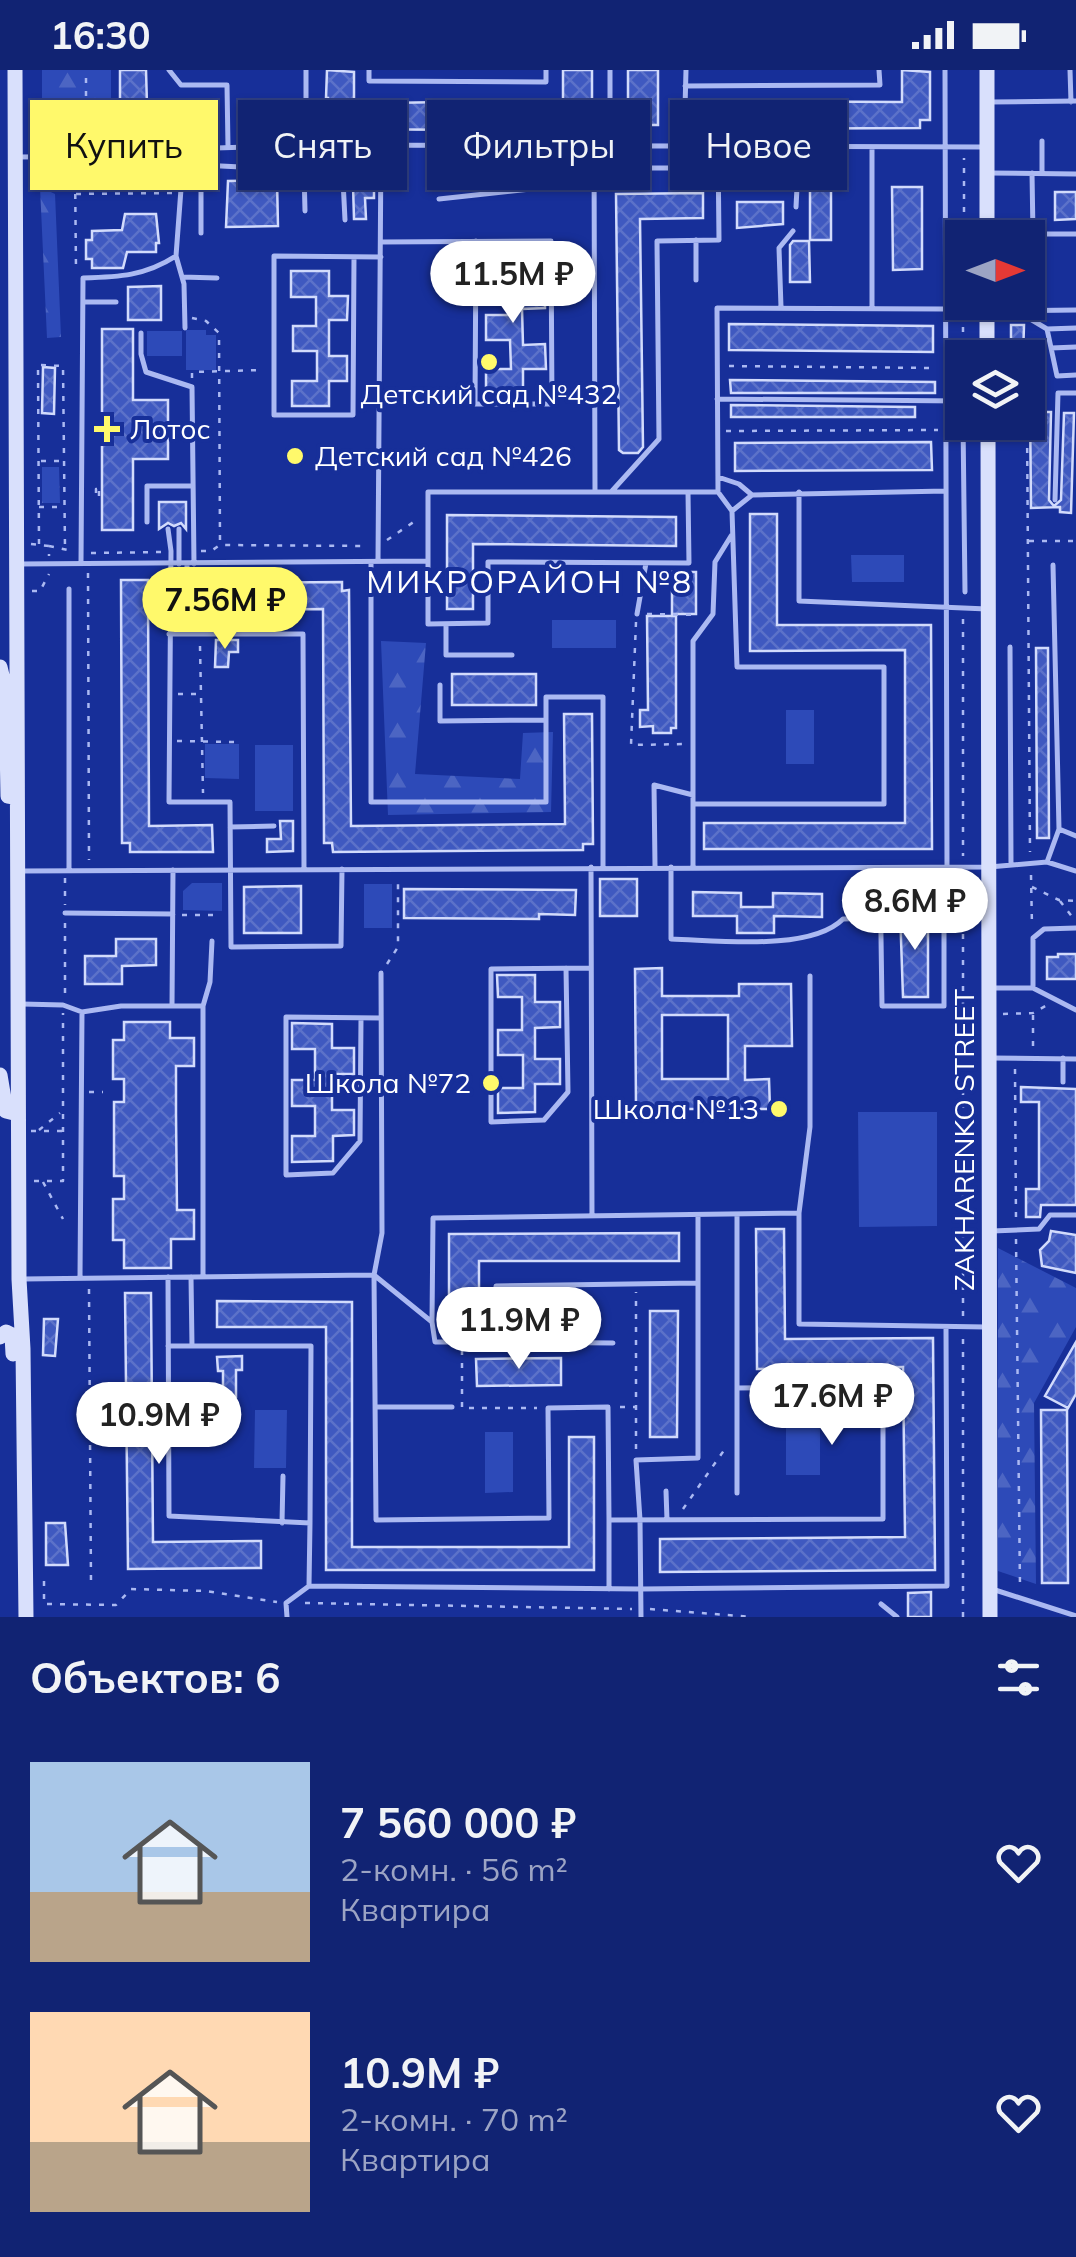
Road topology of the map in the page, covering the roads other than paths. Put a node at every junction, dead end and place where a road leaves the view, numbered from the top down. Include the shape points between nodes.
1 (14, 70) edge
2 (169, 70) edge
3 (306, 70) edge
4 (369, 70) edge
5 (546, 70) edge
6 (610, 70) edge
7 (686, 70) edge
8 (880, 70) edge
9 (945, 70) edge
10 (986, 70) edge
11 (1070, 70) edge
12 (685, 86) junction
13 (306, 100) edge
14 (610, 100) edge
15 (685, 100) edge
16 (987, 102) junction
17 (1073, 102) edge
18 (1042, 141) dead end
19 (847, 146) edge
20 (872, 146) junction
21 (944, 146) junction
22 (987, 146) junction
23 (218, 148) edge
24 (228, 148) junction
25 (238, 148) edge
26 (16, 157) junction
27 (30, 157) edge
28 (238, 167) edge
29 (987, 173) junction
30 (1032, 173) junction
31 (1042, 173) junction
32 (1076, 174) edge
33 (179, 190) edge
34 (304, 190) edge
35 (344, 190) edge
36 (381, 190) edge
37 (516, 190) edge
38 (594, 190) edge
39 (718, 190) edge
40 (797, 190) edge
41 (439, 198) dead end
42 (796, 207) dead end
43 (305, 211) dead end
44 (345, 220) dead end
45 (987, 220) edge
46 (793, 231) dead end
47 (200, 233) dead end
48 (1076, 234) edge
49 (696, 240) junction
50 (381, 242) junction
51 (476, 242) junction
52 (176, 256) junction
53 (354, 256) junction
54 (380, 257) junction
55 (182, 277) junction
56 (217, 278) dead end
57 (696, 280) dead end
58 (83, 302) junction
59 (116, 302) dead end
60 (780, 307) junction
61 (872, 307) junction
62 (945, 309) joint
63 (1045, 310) edge
64 (1076, 310) edge
65 (945, 320) edge
66 (1032, 320) edge
67 (185, 328) dead end
68 (1076, 328) edge
69 (1047, 329) junction
70 (141, 333) dead end
71 (1076, 347) edge
72 (1051, 348) junction
73 (1076, 375) edge
74 (1057, 376) junction
75 (0, 387) edge
76 (1058, 393) junction
77 (1076, 393) edge
78 (717, 399) junction
79 (944, 401) junction
80 (962, 440) edge
81 (988, 440) edge
82 (15, 460) junction
83 (718, 477) junction
84 (192, 486) junction
85 (946, 491) junction
86 (595, 492) junction
87 (612, 492) junction
88 (688, 492) junction
89 (718, 492) junction
90 (800, 492) junction
91 (752, 495) junction
92 (1055, 500) dead end
93 (732, 511) junction
94 (147, 522) dead end
95 (168, 529) dead end
96 (179, 529) dead end
97 (732, 535) junction
98 (375, 561) junction
99 (428, 562) junction
100 (84, 563) junction
101 (646, 563) junction
102 (8, 564) edge
103 (175, 564) junction
104 (191, 564) junction
105 (1053, 564) dead end
106 (69, 590) dead end
107 (964, 592) dead end
108 (946, 608) junction
109 (988, 609) junction
110 (637, 614) road end
111 (446, 624) junction
112 (169, 634) junction
113 (186, 634) junction
114 (1010, 647) dead end
115 (512, 656) dead end
116 (0, 667) edge
117 (440, 685) dead end
118 (546, 720) junction
119 (18, 790) junction
120 (693, 795) junction
121 (693, 804) junction
122 (274, 826) dead end
123 (230, 827) junction
124 (1059, 829) junction
125 (1075, 834) edge
126 (1046, 862) junction
127 (1011, 864) junction
128 (655, 866) junction
129 (694, 866) junction
130 (591, 867) junction
131 (603, 867) junction
132 (671, 867) junction
133 (880, 868) junction
134 (947, 868) junction
135 (989, 868) junction
136 (342, 869) junction
137 (173, 870) junction
138 (230, 870) junction
139 (304, 870) junction
140 (18, 871) junction
141 (1076, 871) edge
142 (67, 872) junction
143 (65, 913) road end
144 (173, 914) junction
145 (880, 918) junction
146 (1076, 926) edge
147 (212, 941) dead end
148 (566, 968) junction
149 (591, 968) junction
150 (380, 973) road end
151 (810, 976) dead end
152 (990, 988) junction
153 (1033, 988) junction
154 (18, 1004) junction
155 (172, 1006) junction
156 (202, 1006) junction
157 (1076, 1010) edge
158 (82, 1012) junction
159 (361, 1018) junction
160 (381, 1018) junction
161 (988, 1058) junction
162 (1063, 1058) junction
163 (1076, 1058) edge
164 (0, 1075) edge
165 (1063, 1082) dead end
166 (18, 1103) junction
167 (0, 1155) edge
168 (18, 1156) junction
169 (799, 1213) junction
170 (737, 1214) junction
171 (698, 1215) junction
172 (1076, 1215) edge
173 (592, 1216) junction
174 (989, 1231) junction
175 (374, 1275) junction
176 (168, 1277) junction
177 (191, 1277) junction
178 (203, 1277) junction
179 (80, 1278) junction
180 (18, 1279) junction
181 (698, 1283) junction
182 (432, 1322) junction
183 (989, 1327) junction
184 (946, 1328) junction
185 (0, 1337) edge
186 (494, 1342) junction
187 (613, 1343) dead end
188 (168, 1346) junction
189 (192, 1346) junction
190 (23, 1381) junction
191 (737, 1388) junction
192 (376, 1407) junction
193 (452, 1407) dead end
194 (283, 1476) dead end
195 (666, 1491) dead end
196 (737, 1494) dead end
197 (609, 1520) junction
198 (640, 1520) junction
199 (671, 1520) junction
200 (282, 1523) junction
201 (310, 1523) junction
202 (309, 1586) junction
203 (990, 1588) junction
204 (609, 1589) junction
205 (641, 1589) junction
206 (881, 1604) dead end
207 (641, 1613) edge
208 (1076, 1616) edge
209 (26, 1617) edge
210 (287, 1617) edge
211 (897, 1617) edge
212 (990, 1617) edge

1 - 26 main road
2 - 24 lane via 182,85 227,86
3 - 13 lane
4 - 5 lane via 369,81 546,82
6 - 14 lane
7 - 12 lane
8 - 12 lane via 880,85
9 - 21 lane
10 - 16 main road
11 - 17 lane
12 - 15 lane
16 - 17 lane
16 - 22 main road
18 - 31 lane
19 - 20 lane
20 - 21 lane
20 - 61 lane
21 - 22 lane
21 - 62 lane
22 - 29 main road
23 - 24 lane
24 - 25 lane
26 - 27 lane
26 - 82 main road
28 - 47 lane via 202,165
29 - 30 lane
29 - 45 main road
30 - 31 lane
30 - 48 lane via 1032,234
31 - 32 lane
33 - 52 lane
34 - 43 lane
35 - 44 lane
36 - 50 lane
37 - 41 lane
38 - 86 lane
39 - 49 lane via 718,240
40 - 42 lane
46 - 60 lane via 779,248
49 - 57 lane
49 - 87 lane via 657,241 659,439
50 - 51 lane
50 - 54 lane
51 - 51 lane via 551,241 552,404 475,404
52 - 55 lane
52 - 58 lane via 133,276 83,278
53 - 53 lane via 353,415 274,414 274,256
53 - 54 lane
54 - 98 lane
55 - 56 lane
55 - 67 lane
58 - 59 lane
58 - 100 lane
60 - 61 lane
60 - 78 lane via 717,308
61 - 62 lane
63 - 64 lane
65 - 79 lane
66 - 69 lane
68 - 69 lane
69 - 72 lane
70 - 84 lane via 146,372 192,387
71 - 72 lane
72 - 74 lane
73 - 74 lane
74 - 76 lane
75 - 82 main road via 8,390
76 - 77 lane
76 - 92 lane
78 - 79 lane
78 - 83 lane
79 - 85 lane
80 - 107 lane
81 - 109 main road, ZAKHARENKO STREET
82 - 102 main road
83 - 89 lane
83 - 91 lane
84 - 94 lane via 147,486
84 - 104 lane
85 - 90 lane
85 - 108 lane
86 - 87 lane
86 - 99 lane via 428,492
87 - 88 lane
88 - 89 lane
88 - 101 lane via 688,563
89 - 93 lane
90 - 91 lane
90 - 108 lane via 800,601
91 - 93 lane
93 - 97 lane
95 - 103 lane
96 - 103 lane
97 - 120 lane via 714,562 711,616 693,640
97 - 121 lane via 737,667 884,666 884,804
98 - 99 lane
98 - 104 lane
98 - 118 lane via 371,802 546,802
99 - 111 lane via 428,624
100 - 102 lane
100 - 103 lane
101 - 110 lane
101 - 111 lane via 488,562 488,623
102 - 119 main road
103 - 104 lane
103 - 112 lane
104 - 113 lane
105 - 124 lane
106 - 142 lane
108 - 109 lane
108 - 134 lane
109 - 135 main road, ZAKHARENKO STREET
111 - 115 lane via 446,655
112 - 113 lane
112 - 123 lane via 169,802 230,802
113 - 139 lane via 303,634
114 - 127 lane
116 - 119 main road via 7,794 12,798
117 - 118 lane via 440,721
118 - 131 lane via 546,697 604,697
119 - 140 main road
120 - 121 lane
120 - 128 lane via 654,785
121 - 129 lane
122 - 123 lane
123 - 138 lane
124 - 125 lane
124 - 126 lane
126 - 127 lane
126 - 141 lane
127 - 135 lane
128 - 131 lane
128 - 132 lane
129 - 132 lane
129 - 133 lane
130 - 131 lane
130 - 136 lane
130 - 149 lane
132 - 145 lane via 670,939 780,941 832,930 843,919
133 - 134 lane
133 - 145 lane
134 - 135 lane
134 - 145 lane via 944,1006 882,1006
135 - 152 main road, ZAKHARENKO STREET
136 - 138 lane via 341,946 231,947
136 - 139 lane
137 - 138 lane
137 - 142 lane
137 - 144 lane
138 - 139 lane
140 - 142 lane
140 - 154 main road
143 - 144 lane
144 - 155 lane
146 - 153 lane via 1044,929 1033,938
147 - 156 lane
148 - 148 lane via 492,969 492,1122 544,1120 568,1092
148 - 149 lane
149 - 173 lane
150 - 160 lane
151 - 169 lane via 810,1126
152 - 153 lane
152 - 161 main road, ZAKHARENKO STREET
153 - 157 lane
154 - 158 lane via 64,1004
154 - 166 main road
155 - 156 lane
155 - 158 lane
156 - 178 lane
158 - 179 lane
159 - 159 lane via 286,1017 286,1174 334,1174 360,1142
159 - 160 lane
160 - 175 lane via 382,1233
161 - 162 lane
161 - 174 main road, ZAKHARENKO STREET
162 - 163 lane
162 - 165 lane
164 - 166 main road via 6,1111 14,1113
166 - 168 main road
167 - 168 main road
168 - 180 main road
169 - 170 lane
169 - 184 lane via 799,1324
170 - 171 lane
170 - 191 lane
171 - 173 lane
171 - 181 lane
172 - 174 lane via 1050,1215 1039,1229
173 - 182 lane via 433,1218
174 - 183 main road, ZAKHARENKO STREET
175 - 178 lane
175 - 182 lane
175 - 192 lane
176 - 177 lane
176 - 179 lane
176 - 188 lane
177 - 178 lane
177 - 189 lane
179 - 180 lane
180 - 190 main road
181 - 186 lane via 496,1286
181 - 198 lane via 698,1458 636,1460
182 - 186 lane via 435,1342
183 - 184 lane
183 - 203 main road, ZAKHARENKO STREET
184 - 205 lane via 947,1586
185 - 190 main road via 12,1335
186 - 187 lane
188 - 189 lane
188 - 200 lane via 169,1516
189 - 201 lane via 311,1346
190 - 209 main road
191 - 196 lane
191 - 199 lane via 883,1387 883,1519
192 - 193 lane
192 - 197 lane via 376,1520 549,1518 548,1408 608,1407
194 - 200 lane
195 - 199 lane
197 - 198 lane
197 - 204 lane
198 - 199 lane
198 - 205 lane
200 - 201 lane
201 - 202 lane
202 - 204 lane
202 - 210 lane via 286,1603
203 - 208 lane
203 - 212 main road, ZAKHARENKO STREET
204 - 205 lane
205 - 207 lane
206 - 211 lane

